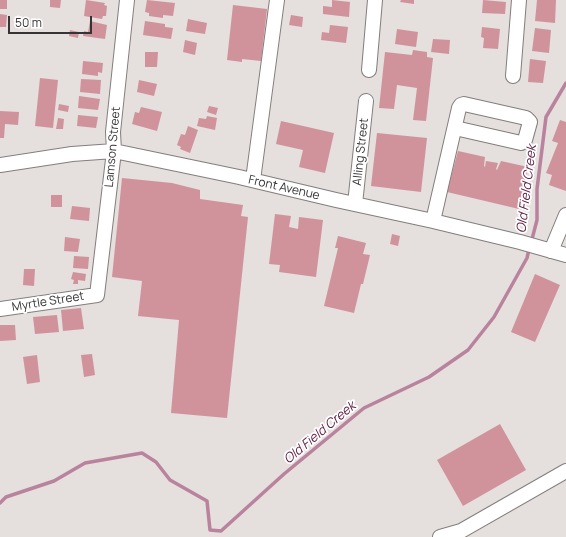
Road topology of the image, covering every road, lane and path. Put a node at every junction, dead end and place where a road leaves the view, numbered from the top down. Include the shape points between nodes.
1 (128, 0) edge
2 (277, 0) edge
3 (376, 0) edge
4 (519, 0) edge
5 (368, 70) dead end
6 (513, 76) dead end
7 (366, 101) dead end
8 (455, 128) junction
9 (114, 151) junction
10 (0, 165) edge
11 (252, 180) junction
12 (355, 204) junction
13 (566, 215) edge
14 (433, 221) junction
15 (551, 251) junction
16 (566, 255) edge
17 (96, 295) joint
18 (0, 309) edge
19 (566, 471) edge
20 (440, 537) edge

1 - 9 street, Lamson Street via 113,132
2 - 11 street
3 - 5 street
4 - 6 street
7 - 12 street, Alling Street
8 - 8 street via 463,104 526,118 530,122 525,140 521,143
8 - 14 street
9 - 10 street, Front Avenue via 72,154
9 - 11 street, Front Avenue
9 - 17 street, Lamson Street
11 - 12 street, Front Avenue
12 - 14 street, Front Avenue
13 - 15 street
14 - 15 street, Front Avenue
15 - 16 street, Front Avenue
17 - 18 street, Myrtle Street
19 - 20 street via 461,531

